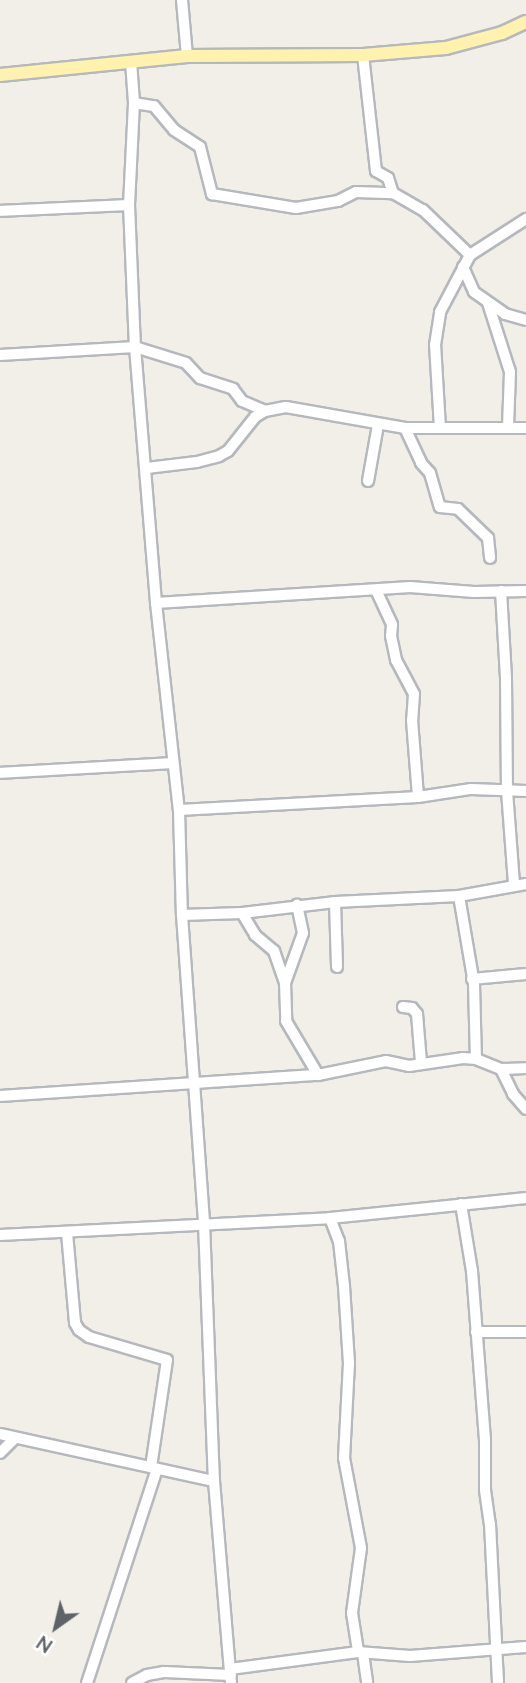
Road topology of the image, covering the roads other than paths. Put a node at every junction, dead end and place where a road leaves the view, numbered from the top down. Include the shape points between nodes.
1 (182, 0) edge
2 (526, 22) edge
3 (363, 55) junction
4 (187, 56) junction
5 (131, 61) junction
6 (0, 75) edge
7 (134, 103) junction
8 (393, 193) junction
9 (129, 205) junction
10 (0, 211) edge
11 (526, 219) edge
12 (470, 255) junction
13 (463, 267) junction
14 (488, 303) junction
15 (526, 320) edge
16 (135, 347) junction
17 (0, 355) edge
18 (265, 411) junction
19 (377, 425) junction
20 (508, 427) junction
21 (405, 428) junction
22 (440, 428) junction
23 (526, 428) edge
24 (147, 468) junction
25 (368, 481) dead end
26 (490, 558) dead end
27 (376, 590) junction
28 (501, 591) junction
29 (526, 591) edge
30 (156, 603) junction
31 (173, 763) junction
32 (0, 773) edge
33 (507, 791) junction
34 (526, 791) edge
35 (418, 797) junction
36 (178, 810) junction
37 (520, 885) edge
38 (459, 897) junction
39 (335, 902) junction
40 (298, 905) junction
41 (242, 914) junction
42 (182, 915) junction
43 (337, 967) dead end
44 (526, 974) edge
45 (472, 979) junction
46 (285, 983) junction
47 (403, 1007) dead end
48 (476, 1059) junction
49 (421, 1063) junction
50 (526, 1068) edge
51 (501, 1069) junction
52 (318, 1075) junction
53 (195, 1084) junction
54 (0, 1096) edge
55 (526, 1109) edge
56 (526, 1198) edge
57 (461, 1204) junction
58 (330, 1219) junction
59 (204, 1223) junction
60 (67, 1233) junction
61 (0, 1235) edge
62 (476, 1332) junction
63 (526, 1332) edge
64 (0, 1434) edge
65 (15, 1438) junction
66 (0, 1453) edge
67 (154, 1468) junction
68 (214, 1481) junction
69 (526, 1647) edge
70 (495, 1649) junction
71 (360, 1652) junction
72 (231, 1676) edge
73 (87, 1683) edge
74 (132, 1683) edge
75 (367, 1683) edge
76 (498, 1683) edge

1 - 4 street
2 - 3 main road via 446,48
3 - 4 main road
3 - 8 street via 376,171 388,178
4 - 5 main road
5 - 6 main road
5 - 7 street
7 - 8 street via 154,106 174,130 200,147 208,190 215,196 296,208 338,201 356,192
7 - 9 street
8 - 12 street via 423,210
9 - 10 street
9 - 16 street
11 - 12 street
12 - 13 street
13 - 14 street via 471,289
13 - 22 street via 435,332
14 - 15 street
14 - 20 street via 510,372
16 - 17 street
16 - 18 street via 186,363 200,378 235,390 242,401
16 - 24 street
18 - 19 street via 286,407
18 - 24 street via 219,456
19 - 21 street
19 - 25 street
20 - 22 street
20 - 23 street
21 - 22 street
21 - 26 street via 430,473 440,507 458,509 478,529 490,542
24 - 30 street
27 - 28 street
27 - 30 street
27 - 35 street via 391,622 397,662 414,694
28 - 29 street
28 - 33 street
30 - 31 street
31 - 32 street
31 - 36 street
33 - 34 street
33 - 35 street via 471,789
33 - 37 street
35 - 36 street
36 - 42 street
37 - 38 street
38 - 39 street
38 - 45 street
39 - 40 street
39 - 43 street
40 - 41 street
40 - 46 street via 303,933
41 - 42 street
41 - 46 street via 257,938 273,949
42 - 53 street
44 - 45 street
45 - 48 street
46 - 52 street via 286,1021
47 - 49 street via 417,1014
48 - 49 street
48 - 51 street
49 - 52 street via 410,1066 386,1061
50 - 51 street
51 - 55 street
52 - 53 street
53 - 54 street
53 - 59 street
56 - 57 street
57 - 58 street
57 - 62 street
58 - 59 street
58 - 71 street via 339,1241 349,1363 344,1458 361,1548 352,1613
59 - 60 street
59 - 68 street
60 - 61 street
60 - 67 street via 79,1330 167,1360
62 - 63 street
62 - 70 street
64 - 65 street
65 - 66 street
65 - 67 street
67 - 68 street
67 - 73 street
68 - 72 street
69 - 70 street
70 - 71 street via 401,1656
70 - 76 street
71 - 72 street
71 - 75 street
72 - 74 street via 164,1672

